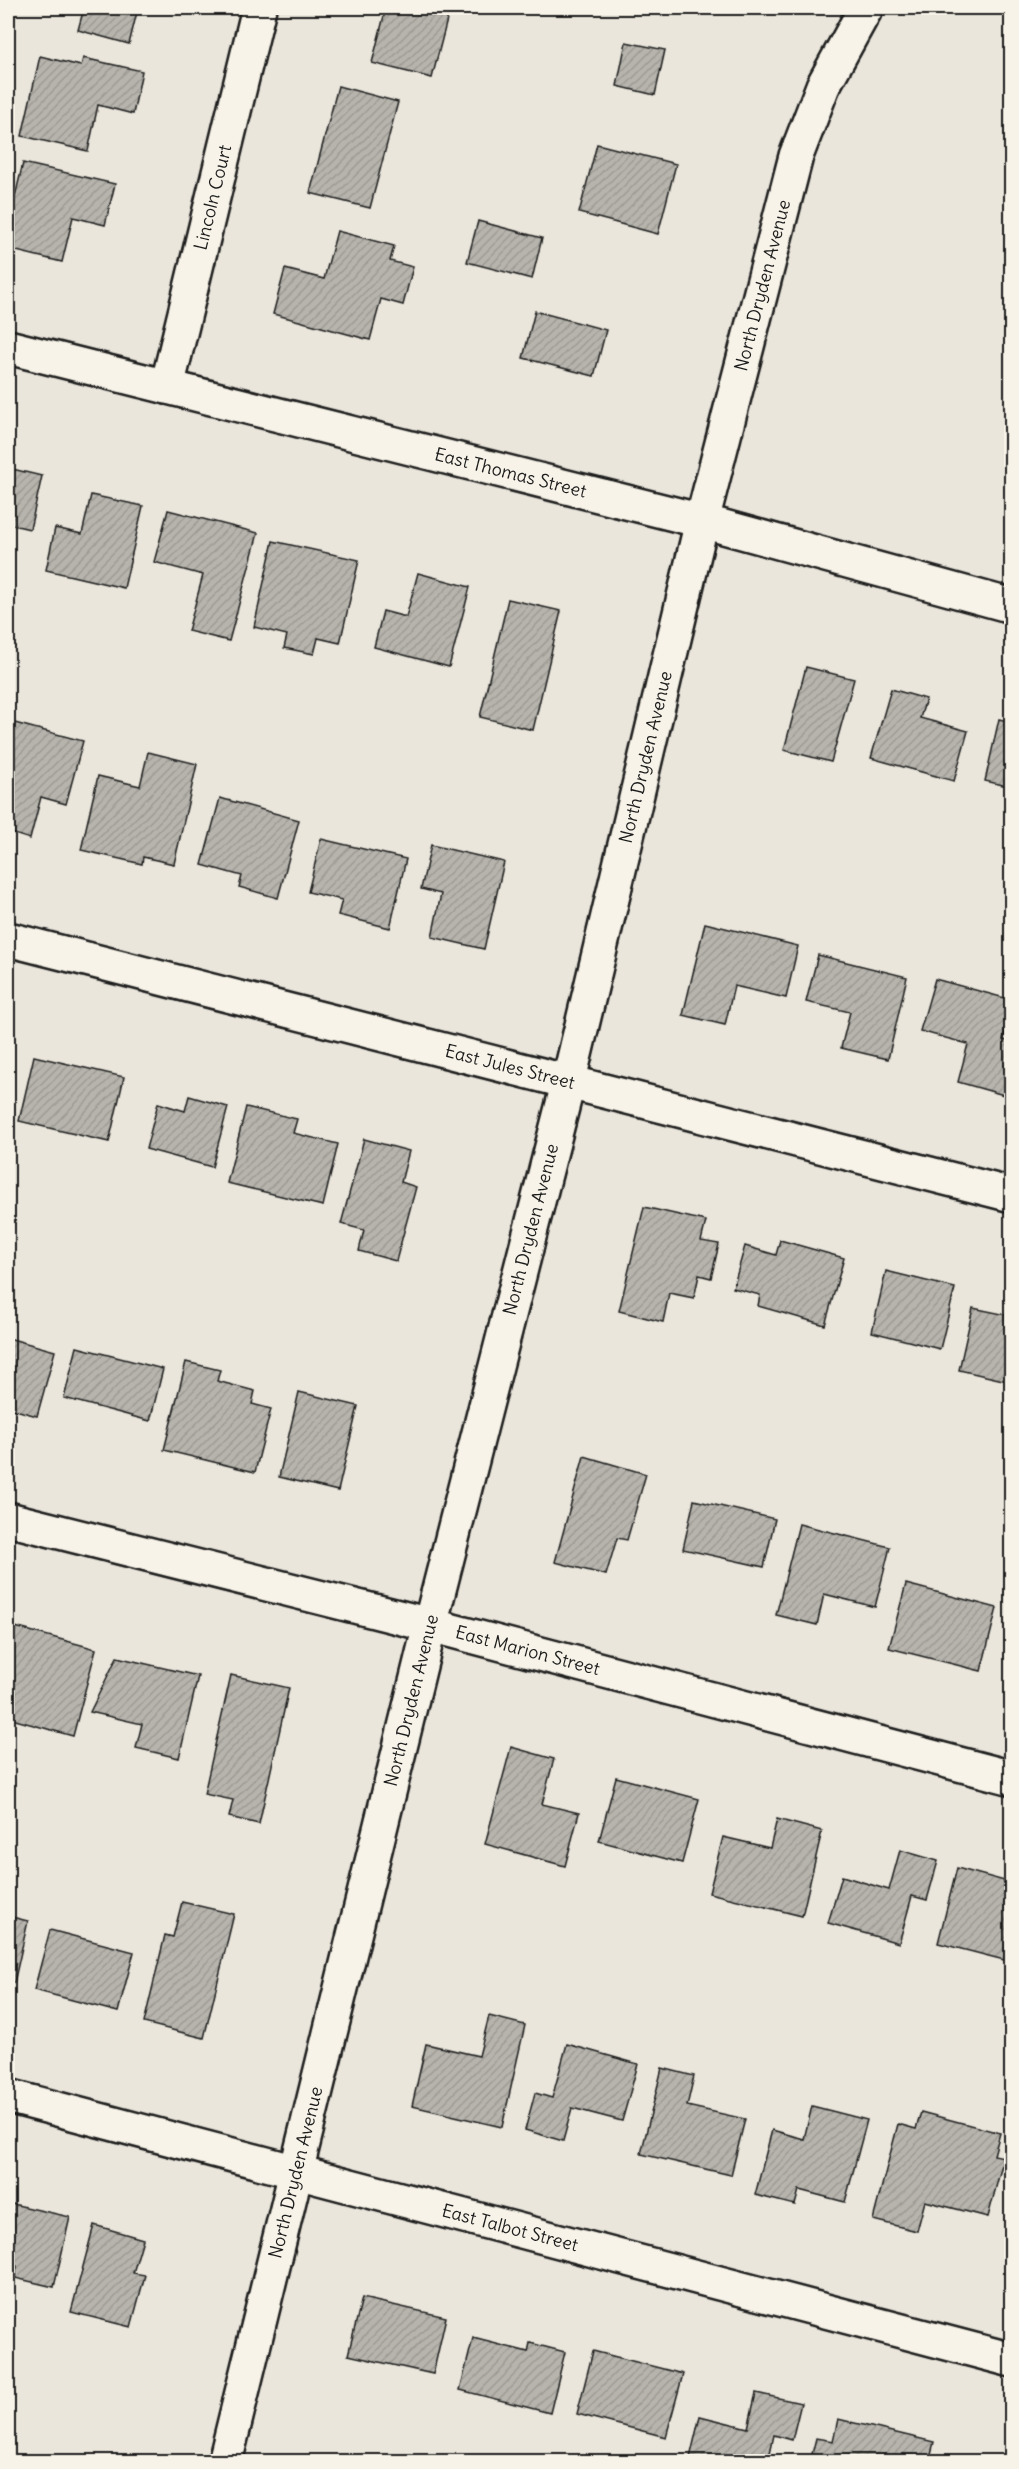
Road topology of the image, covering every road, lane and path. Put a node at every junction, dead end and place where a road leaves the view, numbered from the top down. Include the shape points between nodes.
1 (259, 8) edge
2 (866, 8) edge
3 (8, 348) edge
4 (167, 387) junction
5 (702, 521) junction
6 (1011, 606) edge
7 (8, 939) edge
8 (568, 1084) junction
9 (1011, 1195) edge
10 (8, 1519) edge
11 (430, 1625) junction
12 (1011, 1778) edge
13 (8, 2096) edge
14 (297, 2172) junction
15 (1011, 2360) edge
16 (225, 2462) edge

1 - 4 street, Lincoln Court
2 - 5 street, North Dryden Avenue via 823,86 796,156
3 - 4 street, East Thomas Street
4 - 5 street, East Thomas Street
5 - 6 street, East Thomas Street
5 - 8 street, North Dryden Avenue
7 - 8 street, East Jules Street
8 - 9 street, East Jules Street
8 - 11 street, North Dryden Avenue
10 - 11 street, East Marion Street
11 - 12 street, East Marion Street
11 - 14 street, North Dryden Avenue
13 - 14 street, East Talbot Street
14 - 15 street, East Talbot Street
14 - 16 street, North Dryden Avenue

